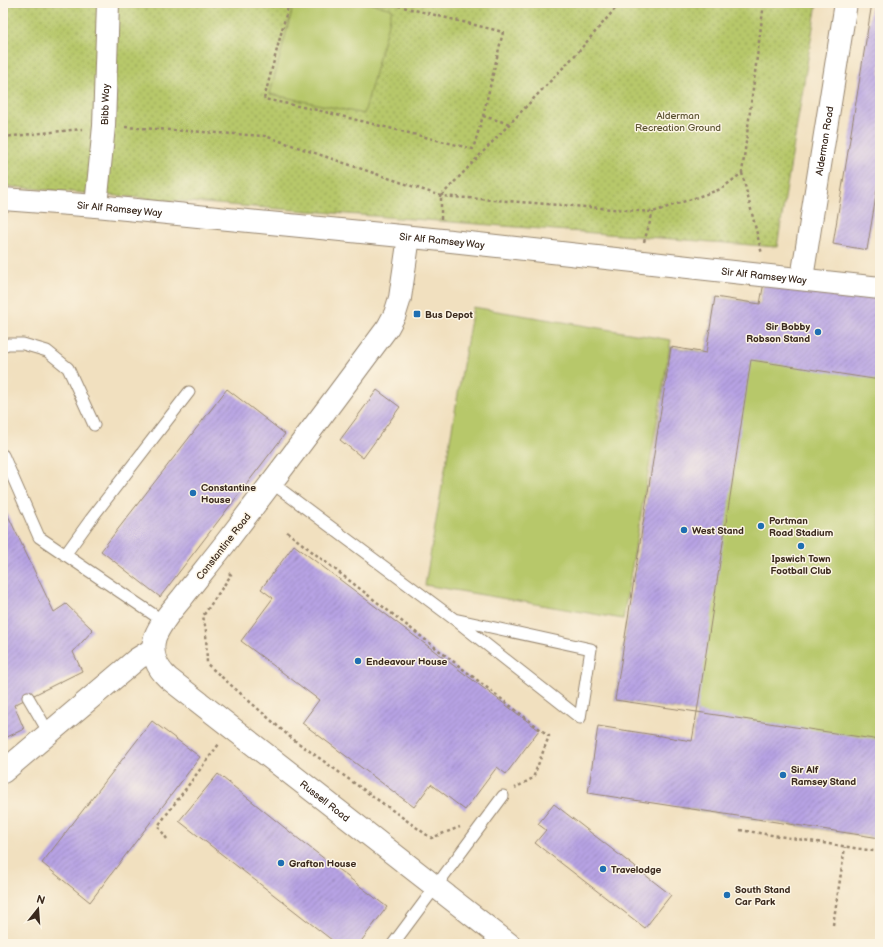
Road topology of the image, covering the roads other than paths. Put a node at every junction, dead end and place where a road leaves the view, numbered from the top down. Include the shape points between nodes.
1 (108, 3) edge
2 (846, 3) edge
3 (3, 199) edge
4 (96, 206) junction
5 (409, 238) junction
6 (802, 278) junction
7 (880, 288) edge
8 (3, 346) edge
9 (188, 392) dead end
10 (94, 425) dead end
11 (3, 455) edge
12 (272, 483) junction
13 (65, 555) junction
14 (454, 619) junction
15 (163, 621) junction
16 (153, 649) junction
17 (28, 697) dead end
18 (50, 733) junction
19 (3, 772) edge
20 (503, 796) road end
21 (435, 888) junction
22 (392, 944) edge
23 (509, 944) edge

1 - 4 street, Bibb Way via 104,126
2 - 6 street, Alderman Road
3 - 4 street, Sir Alf Ramsey Way
4 - 5 street, Sir Alf Ramsey Way
5 - 6 street, Sir Alf Ramsey Way
5 - 12 street, Constantine Road via 400,298 388,327
6 - 7 street, Sir Alf Ramsey Way
8 - 10 lane via 23,344 47,351 68,368
9 - 13 lane
11 - 13 lane via 39,537
12 - 14 lane
12 - 15 street, Constantine Road
13 - 15 lane
14 - 14 lane via 591,649 580,718 485,644
15 - 16 street, Constantine Road
16 - 18 street via 137,659
16 - 21 street, Russell Road via 160,671
17 - 18 lane
18 - 19 street
20 - 21 lane
21 - 22 lane
21 - 23 street, Russell Road

